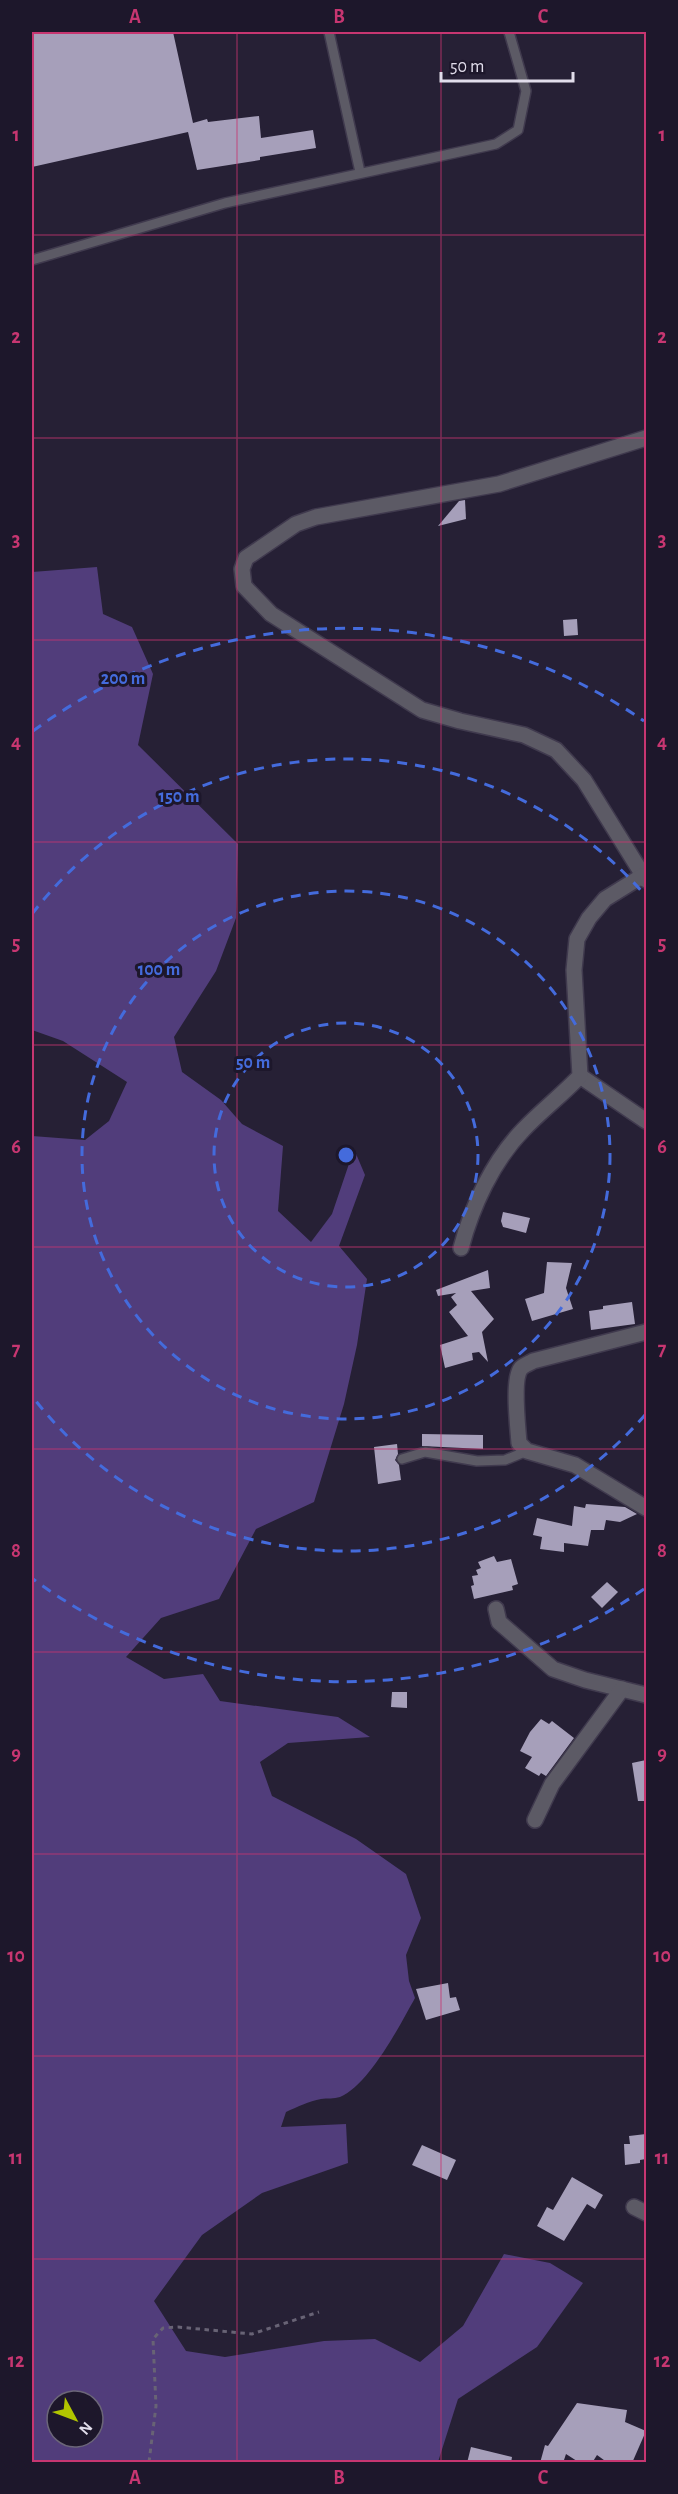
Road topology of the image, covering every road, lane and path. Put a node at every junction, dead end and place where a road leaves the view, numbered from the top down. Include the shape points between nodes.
1 (329, 32) edge
2 (509, 32) edge
3 (360, 172) junction
4 (32, 260) edge
5 (646, 438) edge
6 (644, 878) edge
7 (580, 1077) junction
8 (646, 1121) edge
9 (461, 1248) dead end
10 (646, 1332) edge
11 (527, 1451) junction
12 (402, 1459) dead end
13 (646, 1508) edge
14 (496, 1609) dead end
15 (622, 1689) junction
16 (646, 1695) edge
17 (536, 1820) dead end
18 (319, 2312) dead end
19 (148, 2463) edge

1 - 3 lane
2 - 3 lane via 526,91 518,130 496,144
3 - 4 lane via 225,203
5 - 6 street via 499,484 316,517 296,524 259,547 246,558 242,570 244,586 271,614 422,710 524,735 556,750 584,780
6 - 7 street via 605,899 577,939 574,970
7 - 8 street
7 - 9 street via 507,1148 469,1220
10 - 11 street via 522,1367 518,1374 517,1421 519,1443
11 - 12 lane via 505,1460 477,1461 425,1452
11 - 13 street via 575,1465
14 - 15 street via 499,1622 553,1669
15 - 16 street
15 - 17 street via 552,1784
18 - 19 path via 252,2334 163,2328 153,2339 156,2406

